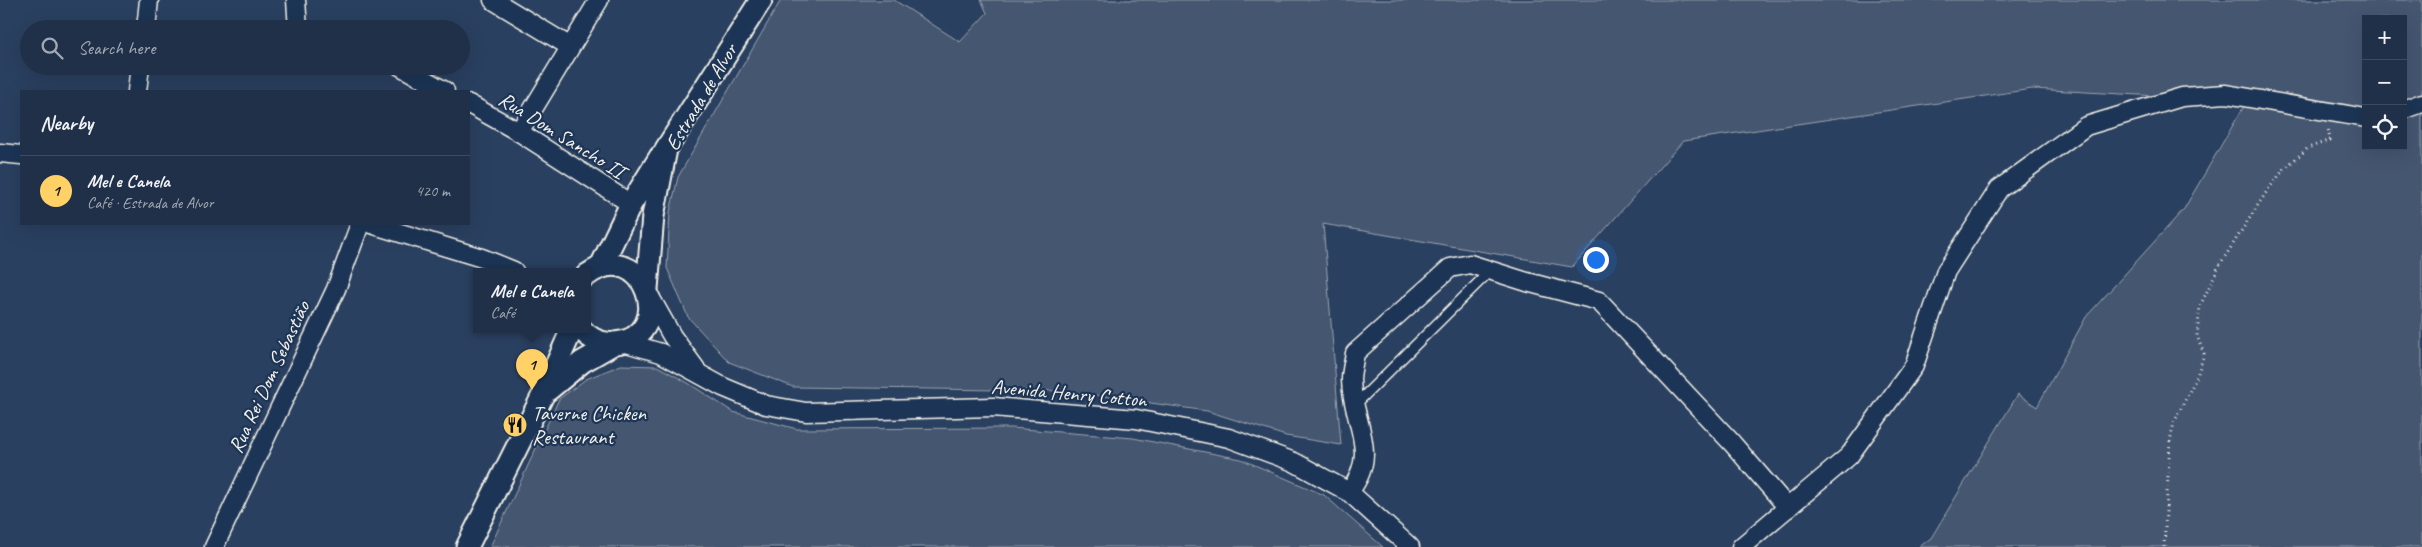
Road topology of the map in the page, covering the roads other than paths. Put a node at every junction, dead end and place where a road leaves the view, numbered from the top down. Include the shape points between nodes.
1 (149, 0) edge
2 (296, 0) edge
3 (493, 0) edge
4 (599, 0) edge
5 (760, 0) edge
6 (147, 20) edge
7 (297, 20) edge
8 (569, 46) junction
9 (139, 75) edge
10 (416, 75) edge
11 (137, 90) edge
12 (443, 90) edge
13 (2422, 102) edge
14 (470, 105) edge
15 (2407, 108) edge
16 (2362, 117) edge
17 (519, 132) junction
18 (666, 149) junction
19 (0, 153) edge
20 (20, 156) edge
21 (631, 204) junction
22 (360, 225) edge
23 (374, 225) edge
24 (507, 268) edge
25 (1490, 271) junction
26 (592, 272) edge
27 (648, 293) junction
28 (570, 333) edge
29 (587, 333) edge
30 (619, 342) junction
31 (697, 372) junction
32 (544, 393) junction
33 (1356, 404) junction
34 (1349, 492) junction
35 (1788, 508) junction
36 (214, 547) edge
37 (467, 547) edge
38 (1410, 547) edge
39 (1741, 547) edge

1 - 6 street
2 - 7 street
3 - 8 street
4 - 8 street
5 - 18 street, Estrada de Alvor
8 - 17 street
9 - 11 street
10 - 12 street
13 - 15 street
14 - 17 street, Rua Dom Sancho II
16 - 35 street via 2226,94 2182,97 2086,126 1999,189 1946,271 1914,366 1849,456
17 - 21 street, Rua Dom Sancho II
18 - 21 street
18 - 27 street, Estrada de Alvor via 653,216
19 - 20 street
21 - 26 street
22 - 36 street, Rua Rei Dom Sebastião via 336,289
23 - 24 street
25 - 33 lane
25 - 33 street via 1470,264 1450,268 1355,352 1351,380
25 - 35 street via 1599,300
26 - 27 street via 624,268 638,276
27 - 30 street, Estrada de Alvor via 647,321 637,334
27 - 31 street
28 - 32 street, Estrada de Alvor
29 - 30 street via 599,342
30 - 31 street, Avenida Henry Cotton via 661,353
30 - 32 street, Estrada de Alvor via 582,362
31 - 34 street, Avenida Henry Cotton via 766,405 806,412 993,407 1136,419 1229,438 1294,462
32 - 37 street, Estrada de Alvor
33 - 34 street via 1364,467
34 - 38 street, Avenida Henry Cotton
35 - 39 street

